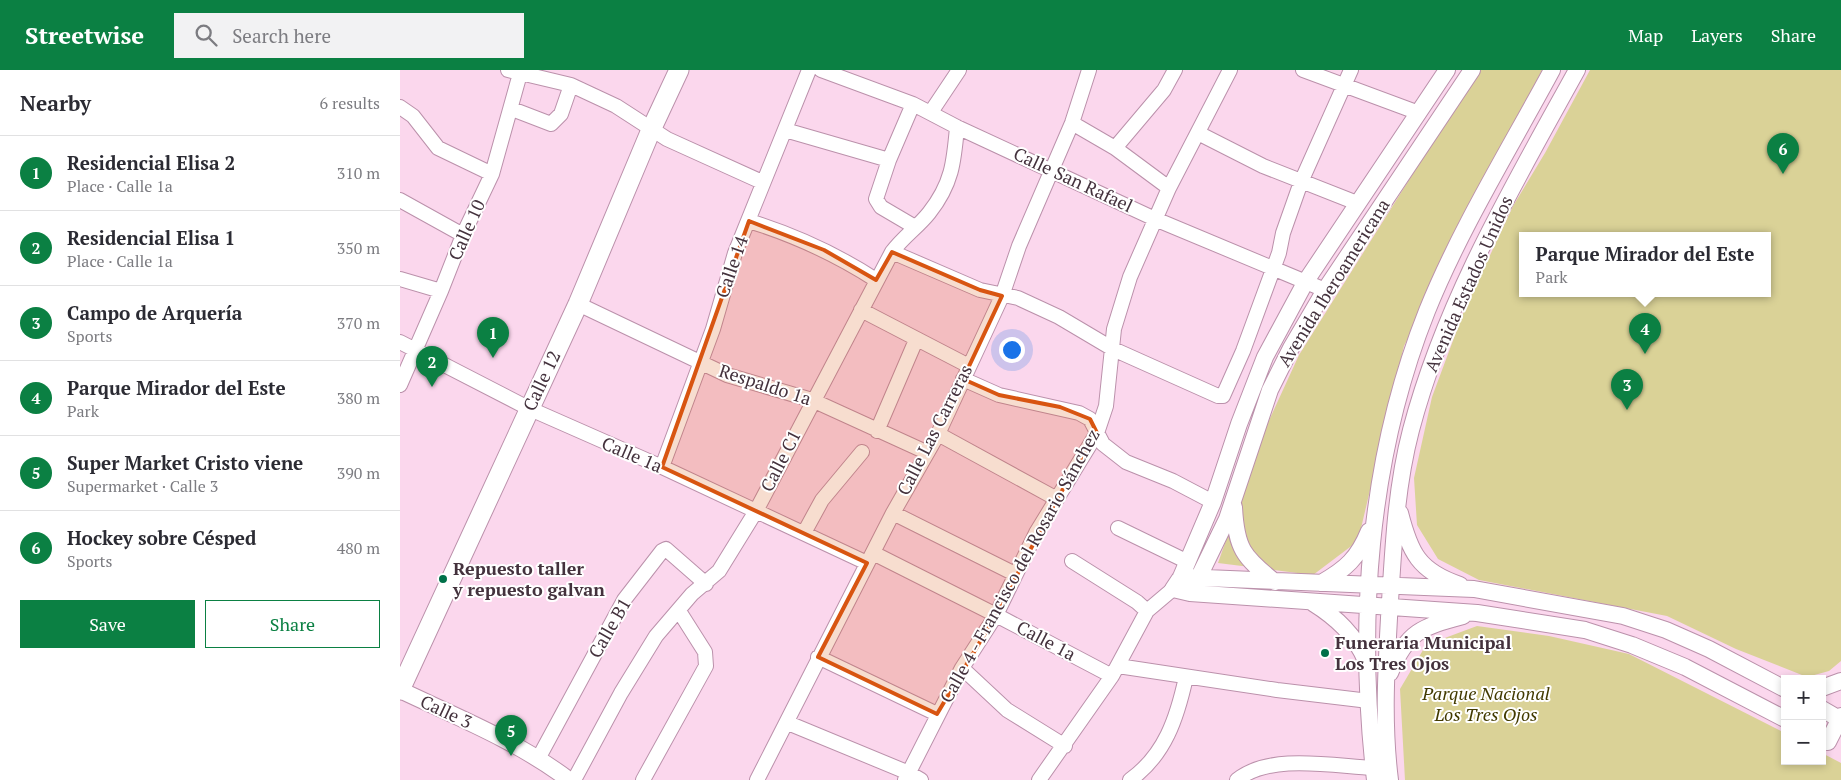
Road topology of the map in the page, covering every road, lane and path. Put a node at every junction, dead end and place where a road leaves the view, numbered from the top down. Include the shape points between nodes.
1 (679, 70) edge
2 (809, 70) edge
3 (821, 70) edge
4 (959, 70) edge
5 (1089, 70) edge
6 (1175, 70) edge
7 (1230, 70) edge
8 (1303, 70) edge
9 (1351, 70) edge
10 (1447, 70) edge
11 (1472, 70) edge
12 (1552, 70) edge
13 (1577, 70) edge
14 (517, 71) edge
15 (571, 84) junction
16 (1345, 86) junction
17 (913, 104) junction
18 (400, 107) edge
19 (512, 109) junction
20 (929, 112) junction
21 (1419, 113) junction
22 (1072, 123) junction
23 (957, 127) junction
24 (651, 130) junction
25 (785, 130) junction
26 (1198, 133) junction
27 (1115, 148) junction
28 (889, 160) junction
29 (1051, 169) junction
30 (492, 174) junction
31 (762, 182) junction
32 (1301, 182) junction
33 (1170, 188) junction
34 (400, 200) edge
35 (1357, 203) junction
36 (1155, 218) junction
37 (749, 221) junction
38 (915, 227) junction
39 (463, 235) junction
40 (892, 252) junction
41 (1273, 268) junction
42 (400, 279) edge
43 (876, 280) junction
44 (1306, 282) junction
45 (1325, 290) junction
46 (442, 291) junction
47 (1002, 296) junction
48 (578, 304) junction
49 (861, 310) junction
50 (916, 340) junction
51 (400, 342) edge
52 (1113, 348) junction
53 (416, 350) junction
54 (701, 362) junction
55 (966, 373) junction
56 (400, 386) edge
57 (812, 400) junction
58 (528, 408) junction
59 (877, 431) junction
60 (1097, 433) junction
61 (938, 434) junction
62 (862, 452) dead end
63 (926, 452) junction
64 (662, 467) junction
65 (1057, 498) junction
66 (1234, 501) junction
67 (1213, 502) junction
68 (1398, 504) junction
69 (756, 511) junction
70 (893, 513) junction
71 (1375, 518) junction
72 (1118, 528) dead end
73 (804, 533) junction
74 (870, 558) junction
75 (1072, 561) dead end
76 (1015, 574) junction
77 (1180, 576) junction
78 (1198, 578) junction
79 (1275, 582) junction
80 (1321, 583) junction
81 (706, 584) junction
82 (1369, 584) junction
83 (1392, 585) junction
84 (1474, 589) junction
85 (1190, 593) junction
86 (1311, 602) junction
87 (1369, 606) junction
88 (1390, 607) junction
89 (679, 611) junction
90 (1147, 611) junction
91 (1477, 613) junction
92 (996, 615) junction
93 (818, 658) junction
94 (1367, 664) junction
95 (962, 668) junction
96 (1115, 671) junction
97 (1186, 677) junction
98 (1767, 679) junction
99 (1841, 681) edge
100 (1781, 683) edge
101 (1386, 684) junction
102 (1781, 687) edge
103 (1826, 687) edge
104 (400, 690) edge
105 (1369, 701) junction
106 (1826, 711) edge
107 (937, 714) junction
108 (1781, 717) edge
109 (1841, 718) edge
110 (788, 723) junction
111 (1830, 743) edge
112 (1065, 746) junction
113 (538, 759) junction
114 (1374, 774) edge
115 (912, 778) edge
116 (566, 779) edge
117 (643, 780) edge
118 (757, 780) edge
119 (1039, 780) edge
120 (1130, 780) edge
121 (1237, 780) edge
122 (1390, 780) edge

1 - 24 main road, Calle 12
2 - 25 street, Calle 14
3 - 17 street, Calle San Rafael
4 - 20 street
5 - 22 street, Calle Las Carreras
6 - 27 street via 1164,90
7 - 26 street, Calle 4 - Francisco del Rosario Sánchez
8 - 16 street
9 - 16 street
10 - 21 street, Avenida Iberoamericana
11 - 45 street, Avenida Iberoamericana
12 - 71 street, Avenida Estados Unidos via 1456,248 1427,311 1395,415
13 - 68 street, Avenida Estados Unidos via 1494,221 1445,329 1411,432
14 - 15 street
14 - 19 street, Calle 10
15 - 19 street via 561,114 551,124
15 - 24 street via 616,106
16 - 21 street
16 - 32 street
17 - 20 street, Calle San Rafael
17 - 28 street
18 - 30 street via 414,116 438,148
19 - 30 street, Calle 10
20 - 23 street, Calle San Rafael
21 - 35 street, Avenida Iberoamericana
22 - 27 street
22 - 29 street, Calle Las Carreras
23 - 29 street, Calle San Rafael
23 - 38 street, Calle C1 via 948,184 929,213
24 - 31 street
24 - 48 main road, Calle 12
25 - 28 street
25 - 31 street, Calle 14
26 - 32 street
26 - 33 street, Calle 4 - Francisco del Rosario Sánchez
27 - 33 street
28 - 38 street via 876,199 881,207
29 - 36 street, Calle San Rafael
29 - 47 street, Calle Las Carreras
30 - 39 street, Calle 10
31 - 37 street, Calle 14
32 - 35 street
32 - 41 street
33 - 36 street, Calle 4 - Francisco del Rosario Sánchez
34 - 39 street
35 - 44 street, Avenida Iberoamericana
36 - 41 street, Calle San Rafael
36 - 52 street, Calle 4 - Francisco del Rosario Sánchez via 1130,277 1114,329
37 - 43 street via 782,231 824,250
37 - 54 street, Calle 14 via 735,252
38 - 40 street, Calle C1
39 - 46 street, Calle 10
40 - 43 street, Calle C1
40 - 47 street via 980,290
41 - 44 street, Calle San Rafael
41 - 52 street via 1223,396
42 - 46 street
43 - 49 street, Calle C1
44 - 45 street, Calle San Rafael
44 - 67 street, Avenida Iberoamericana via 1264,357
45 - 66 street, Avenida Iberoamericana via 1278,372
46 - 53 street, Calle 10
47 - 52 street via 1018,298 1059,317
47 - 55 street, Calle Las Carreras
48 - 54 street, Respaldo 1a
48 - 58 main road, Calle 12
49 - 50 street
49 - 57 street, Calle C1
50 - 55 street
50 - 59 street
51 - 53 street, Calle 1a
52 - 60 street, Calle 4 - Francisco del Rosario Sánchez via 1106,406
53 - 56 street, Calle 10
53 - 58 street, Calle 1a
54 - 57 street, Respaldo 1a via 727,375
54 - 64 street, Calle 14
55 - 60 street via 999,395 1080,413 1090,419
55 - 61 street, Calle Las Carreras
57 - 59 street, Respaldo 1a
57 - 69 street, Calle C1
58 - 64 street, Calle 1a
58 - 104 main road, Calle 12
59 - 63 street, Respaldo 1a
60 - 65 street, Calle 4 - Francisco del Rosario Sánchez
60 - 67 street via 1103,444 1126,462
61 - 63 street, Calle Las Carreras
61 - 65 street
62 - 73 street via 822,500
63 - 70 street, Calle Las Carreras
64 - 69 street, Calle 1a
65 - 76 street, Calle 4 - Francisco del Rosario Sánchez
66 - 78 street, Avenida Iberoamericana
66 - 79 street via 1235,531 1243,553
67 - 77 street, Avenida Iberoamericana
68 - 83 street, Avenida Estados Unidos
68 - 84 street via 1408,544 1424,566 1446,580
69 - 73 street, Calle 1a
69 - 81 street, Calle C1 via 719,571
70 - 74 street, Calle Las Carreras
70 - 76 street
71 - 80 street via 1361,551 1341,572
71 - 82 street, Avenida Estados Unidos
72 - 77 street
73 - 74 street, Calle 1a
74 - 92 street, Calle 1a
74 - 93 street, Calle Las Carreras
75 - 90 street
76 - 92 street, Calle 4 - Francisco del Rosario Sánchez
77 - 78 street
77 - 85 street
77 - 90 street
78 - 79 street
78 - 85 street, Avenida Iberoamericana
79 - 80 street
80 - 82 street
81 - 89 street, Calle C1 via 692,594
81 - 113 street, Calle B1 via 666,549 662,551 624,600
82 - 83 street
82 - 87 street, Avenida Estados Unidos
83 - 84 street
83 - 88 street, Avenida Estados Unidos
84 - 98 street via 1623,616 1666,630
85 - 86 street
86 - 87 street
86 - 94 street via 1333,615 1349,632
87 - 88 street
87 - 94 street, Avenida Estados Unidos
88 - 91 street
88 - 101 street, Avenida Estados Unidos
89 - 116 street, Calle C1 via 656,636
89 - 117 street via 705,652 706,666
90 - 96 street
91 - 101 street via 1428,625 1416,633 1397,656
91 - 108 street via 1585,630 1632,645 1684,667
92 - 95 street, Calle 4 - Francisco del Rosario Sánchez
92 - 96 street, Calle 1a
93 - 107 street
93 - 110 street, Calle Las Carreras
94 - 105 street, Avenida Estados Unidos
95 - 107 street, Calle 4 - Francisco del Rosario Sánchez
95 - 112 street via 1008,710
96 - 97 street, Calle 1a
96 - 112 street
97 - 105 street, Calle 1a
97 - 120 street via 1178,712 1160,752
98 - 100 street
98 - 102 street
99 - 103 street
101 - 122 street, Avenida Estados Unidos via 1384,713
104 - 113 street, Calle 3
105 - 114 street, Avenida Estados Unidos
106 - 109 street
107 - 115 street, Calle 4 - Francisco del Rosario Sánchez
109 - 111 street
110 - 115 street
110 - 118 street, Calle Las Carreras
112 - 119 street
113 - 116 street, Calle 3
114 - 121 street via 1302,764 1272,765 1256,768

